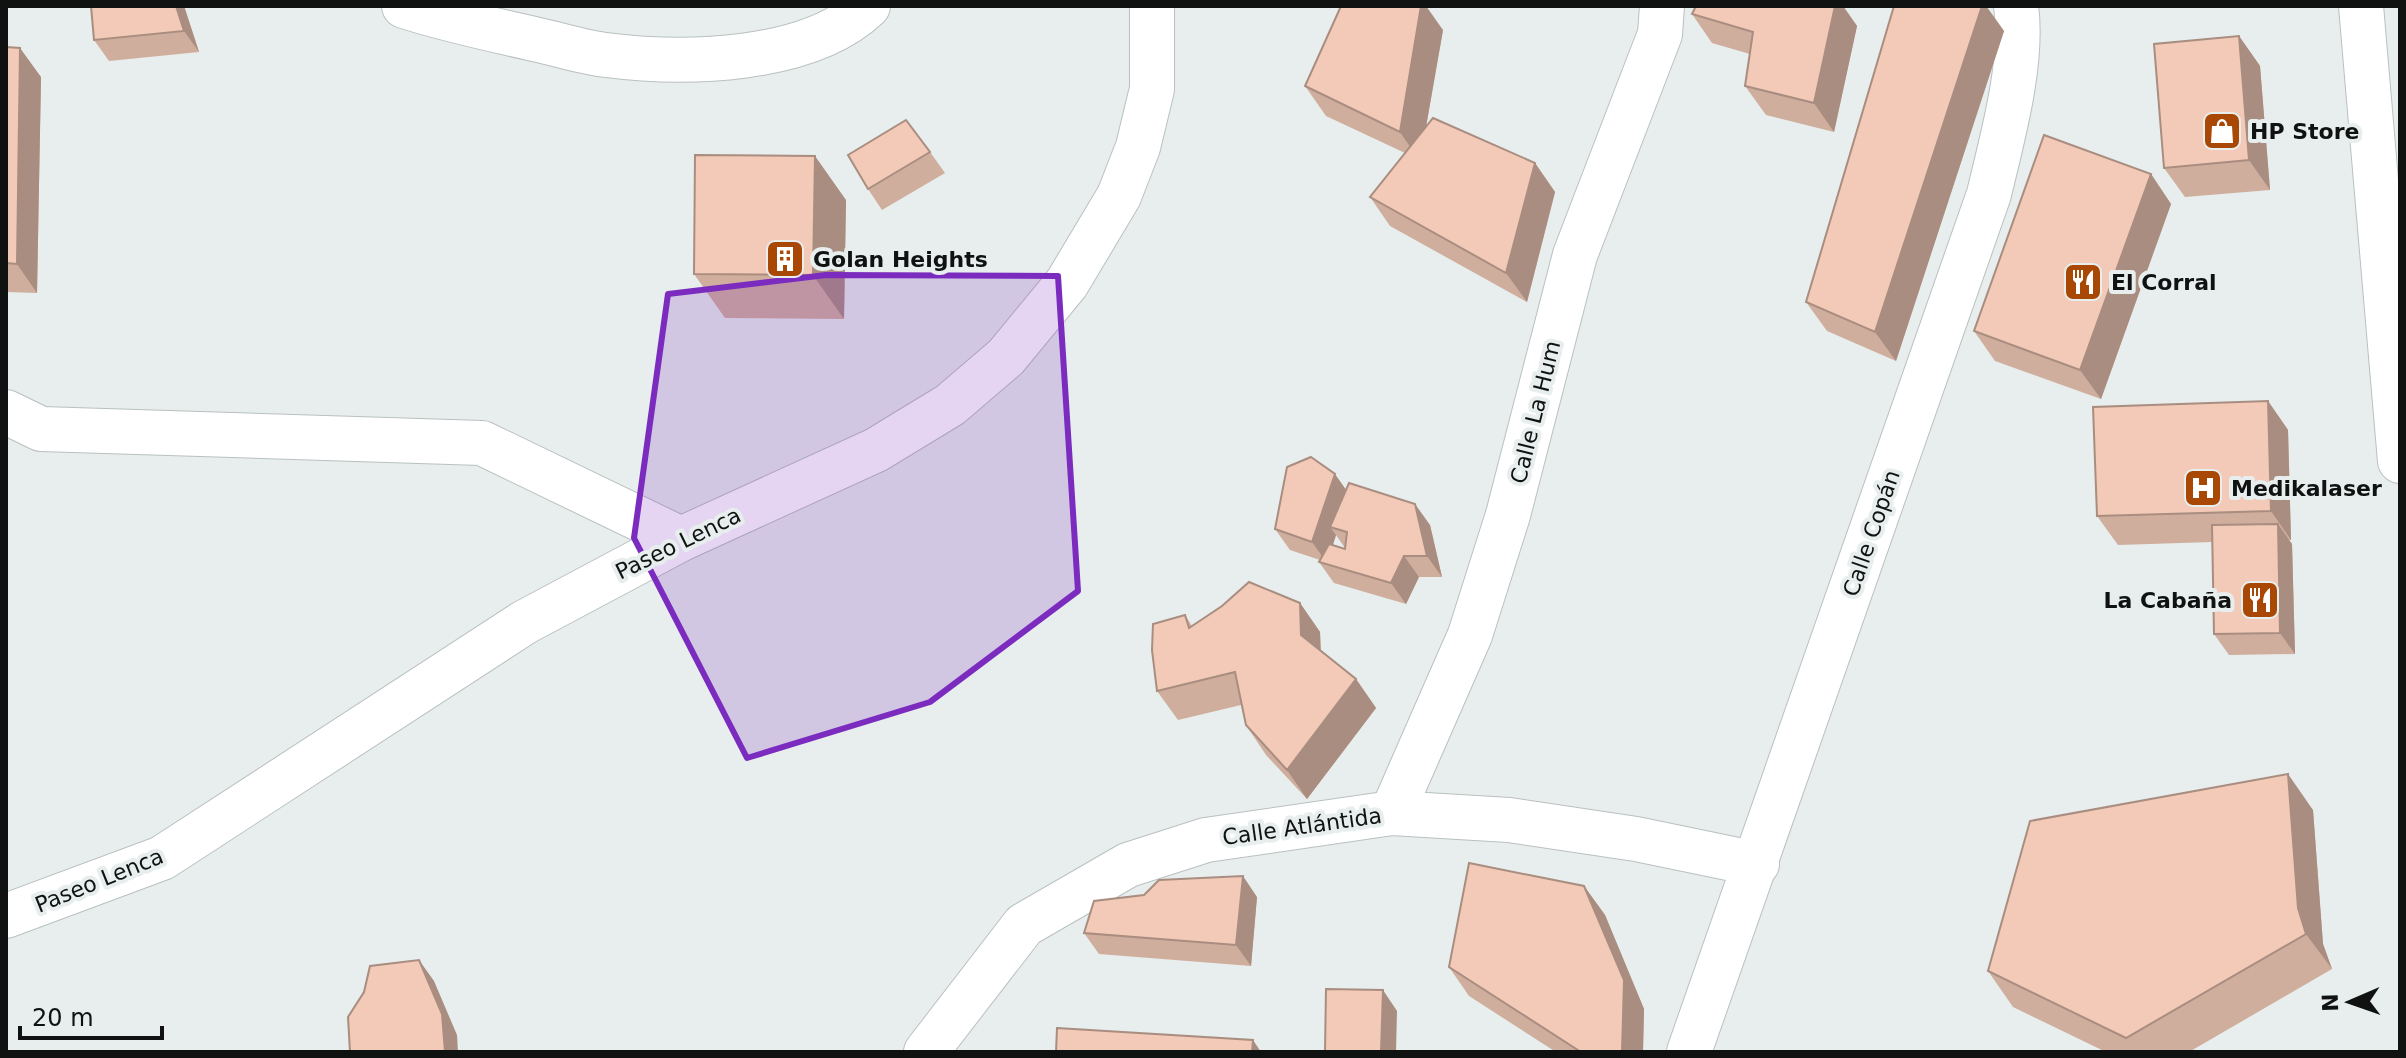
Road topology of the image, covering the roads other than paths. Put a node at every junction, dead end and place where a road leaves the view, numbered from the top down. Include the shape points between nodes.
1 (404, 6) edge
2 (868, 6) edge
3 (1152, 6) edge
4 (1662, 6) edge
5 (2016, 6) edge
6 (2361, 6) edge
7 (6, 412) edge
8 (2400, 461) edge
9 (681, 539) junction
10 (1392, 813) junction
11 (1757, 864) junction
12 (6, 916) edge
13 (926, 1052) edge
14 (1689, 1052) edge

1 - 2 street via 604,55 671,60 794,46 852,22
3 - 9 street, Paseo Lenca via 1152,89 1119,196 1067,283 1006,357 950,405 876,450
4 - 10 street, Calle La Hum via 1660,34 1575,255 1508,515 1470,635
5 - 11 street, Calle Copán via 2009,111 1989,194
6 - 8 street
7 - 9 street via 41,429 482,443
9 - 12 street, Paseo Lenca via 525,622 162,858
10 - 11 street, Calle Atlántida via 1509,820
10 - 13 street, Calle Atlántida via 1206,840 1128,865 1024,925
11 - 14 street, Calle Copán

